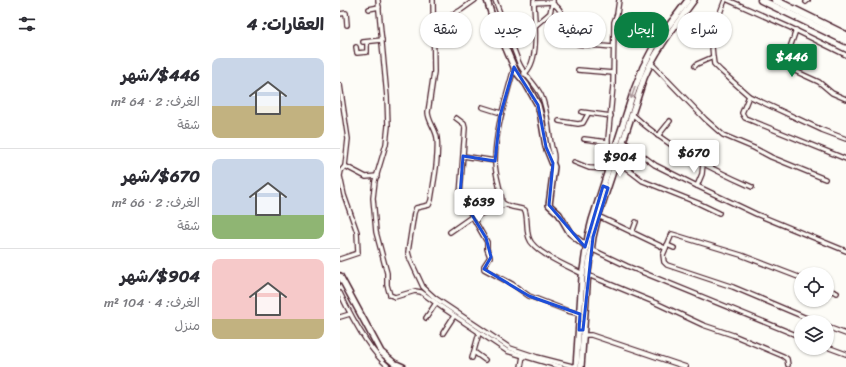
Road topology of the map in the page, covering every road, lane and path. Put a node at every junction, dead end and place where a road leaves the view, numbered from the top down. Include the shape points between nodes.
1 (378, 0) edge
2 (433, 0) edge
3 (475, 0) edge
4 (487, 0) edge
5 (495, 0) edge
6 (619, 0) edge
7 (688, 0) edge
8 (694, 0) edge
9 (726, 0) edge
10 (761, 0) edge
11 (776, 0) edge
12 (534, 1) edge
13 (553, 2) edge
14 (379, 7) junction
15 (369, 8) dead end
16 (456, 12) edge
17 (534, 12) edge
18 (340, 14) edge
19 (536, 25) edge
20 (669, 25) edge
21 (347, 26) dead end
22 (796, 30) junction
23 (846, 35) edge
24 (382, 40) junction
25 (846, 41) edge
26 (356, 47) dead end
27 (613, 47) junction
28 (534, 48) edge
29 (652, 48) edge
30 (846, 55) edge
31 (713, 57) junction
32 (650, 63) junction
33 (696, 66) dead end
34 (514, 67) junction
35 (578, 70) dead end
36 (613, 73) junction
37 (525, 74) junction
38 (520, 78) junction
39 (340, 85) edge
40 (542, 96) junction
41 (749, 96) junction
42 (846, 99) edge
43 (535, 100) junction
44 (482, 107) dead end
45 (582, 112) dead end
46 (501, 113) junction
47 (588, 114) junction
48 (632, 114) junction
49 (611, 116) junction
50 (456, 118) dead end
51 (559, 120) dead end
52 (670, 121) dead end
53 (542, 129) junction
54 (549, 130) junction
55 (658, 136) junction
56 (584, 139) dead end
57 (846, 139) edge
58 (623, 141) junction
59 (608, 142) junction
60 (463, 156) junction
61 (846, 159) edge
62 (617, 160) junction
63 (495, 161) junction
64 (574, 162) dead end
65 (553, 163) junction
66 (703, 164) junction
67 (345, 166) junction
68 (607, 170) junction
69 (377, 176) junction
70 (825, 179) dead end
71 (697, 186) junction
72 (605, 187) junction
73 (752, 187) dead end
74 (504, 204) junction
75 (718, 213) dead end
76 (598, 216) junction
77 (472, 218) junction
78 (636, 222) dead end
79 (450, 232) dead end
80 (632, 233) junction
81 (666, 246) junction
82 (589, 248) junction
83 (674, 248) dead end
84 (846, 251) edge
85 (340, 259) edge
86 (585, 274) junction
87 (794, 275) edge
88 (340, 276) edge
89 (834, 292) edge
90 (340, 293) edge
91 (837, 293) dead end
92 (436, 303) junction
93 (350, 314) junction
94 (580, 314) junction
95 (799, 315) edge
96 (454, 316) junction
97 (340, 317) edge
98 (426, 318) dead end
99 (834, 330) edge
100 (582, 331) junction
101 (443, 333) dead end
102 (479, 333) junction
103 (794, 334) edge
104 (846, 334) edge
105 (834, 350) edge
106 (474, 352) junction
107 (846, 354) edge
108 (523, 356) junction
109 (472, 358) dead end
110 (485, 360) dead end
111 (788, 365) dead end
112 (389, 367) edge
113 (402, 367) edge
114 (522, 367) edge
115 (561, 367) edge
116 (576, 367) edge
117 (581, 367) edge
118 (686, 367) edge

1 - 14 street
2 - 116 street via 434,72 428,116 437,136 437,154 431,200 429,205 416,208 414,213 408,252 410,259 423,287 491,336 516,351
3 - 16 street
4 - 34 main road
5 - 37 street
6 - 27 street via 614,22
7 - 20 main road
8 - 32 main road
9 - 22 street
9 - 31 street via 711,36
10 - 25 main road
11 - 23 main road
12 - 13 street
12 - 17 street
13 - 19 street via 550,12
13 - 27 street via 561,12 569,36 578,44
14 - 15 street
14 - 24 street
18 - 21 street via 346,13
22 - 30 street
22 - 42 street via 785,62 790,68
24 - 26 street via 365,42 367,52 357,53
24 - 69 street via 388,126
27 - 36 street
28 - 37 street via 529,70
29 -> 68 main road via 634,90
31 - 33 street
31 - 41 street via 714,64
32 - 48 main road
32 - 70 street via 723,135
34 - 38 main road
34 - 46 street
35 - 36 street
36 - 49 street
37 - 38 street
37 - 40 street
38 - 43 main road
39 - 67 street via 348,138
40 - 43 street
40 - 54 street
41 - 57 street
41 - 61 street via 742,113 745,118
43 - 53 main road
44 - 46 street
45 - 47 street
46 - 63 street
47 - 49 street
47 - 51 street via 583,123
48 - 55 street
48 - 58 main road
49 - 59 street
50 - 60 street via 465,128
52 - 55 street
53 - 54 street
53 - 65 main road
54 - 65 street via 555,156
55 - 66 street
56 - 59 street
58 - 62 main road
58 - 71 street via 655,166
59 - 68 street
60 - 63 street
60 - 77 street via 460,195
62 - 72 main road
62 - 75 street via 643,181
63 - 74 street
64 - 68 street via 589,168
65 - 82 main road via 549,205 559,214 570,233
66 - 71 street
66 - 73 street
67 - 69 street via 366,177
67 - 85 street via 340,176 357,232 358,253
68 - 72 main road
69 - 92 street via 373,198 376,232 390,295 395,297 415,291 421,292
71 - 84 street via 756,214
72 - 76 main road
72 - 82 main road via 588,236
74 - 77 street
74 - 86 street via 525,210 528,236 533,245
76 - 80 street
76 - 82 main road
77 - 79 street
77 - 94 street via 487,242 490,257 484,269 529,296
78 - 80 street
80 - 81 street
81 - 83 street
81 - 87 street via 672,234 741,255
81 - 95 street via 663,259 667,265 733,287
82 - 86 main road
82 - 103 street
86 - 94 main road
86 - 100 main road
86 - 111 street via 783,356 787,359
88 - 113 main road via 381,352
89 - 91 street
90 - 93 street
92 - 96 street
92 - 98 street
93 - 97 street
93 - 112 street
94 - 100 main road
96 - 101 street
96 - 102 street
99 - 104 street
100 - 116 main road
100 - 117 main road
100 - 118 street
102 - 106 street
102 - 108 street via 507,352
105 - 107 street
106 - 109 street
106 - 110 street
108 - 114 street
108 - 115 street

